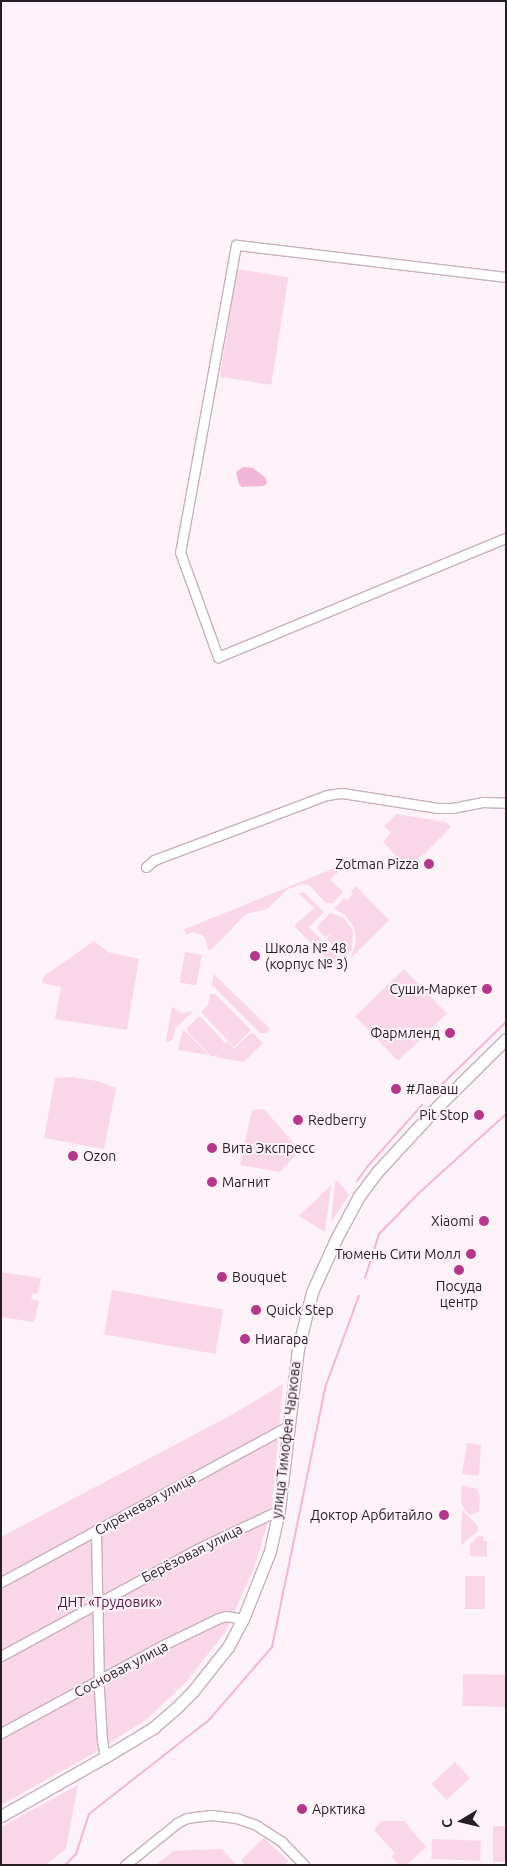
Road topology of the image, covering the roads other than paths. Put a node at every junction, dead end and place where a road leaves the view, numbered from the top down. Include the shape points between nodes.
1 (506, 277) edge
2 (506, 538) edge
3 (506, 803) edge
4 (146, 867) dead end
5 (506, 1039) edge
6 (288, 1426) junction
7 (279, 1510) junction
8 (96, 1530) junction
9 (1, 1582) edge
10 (99, 1603) junction
11 (243, 1619) junction
12 (1, 1656) edge
13 (100, 1679) junction
14 (1, 1732) edge
15 (106, 1758) junction
16 (1, 1816) edge
17 (125, 1865) edge
18 (304, 1865) edge

1 - 2 street via 236,245 180,552 218,656
3 - 4 street via 482,802 438,808 342,793 327,795 154,860
5 - 6 main road, улица Тимофея Чаркова via 407,1138 359,1196 312,1292 298,1349
6 - 7 main road, улица Тимофея Чаркова
6 - 8 street, Сиреневая улица
7 - 10 street, Берёзовая улица via 197,1549
7 - 11 main road, улица Тимофея Чаркова via 270,1551
8 - 9 street, Сиреневая улица
8 - 10 street
10 - 12 street, Берёзовая улица
10 - 13 street
11 - 13 street, Сосновая улица via 219,1618
11 - 15 main road, улица Тимофея Чаркова via 212,1669 176,1708 137,1739
13 - 14 street, Сосновая улица
13 - 15 street via 102,1740
15 - 16 main road, улица Тимофея Чаркова
17 - 18 street via 177,1823 210,1815 256,1825 281,1841

